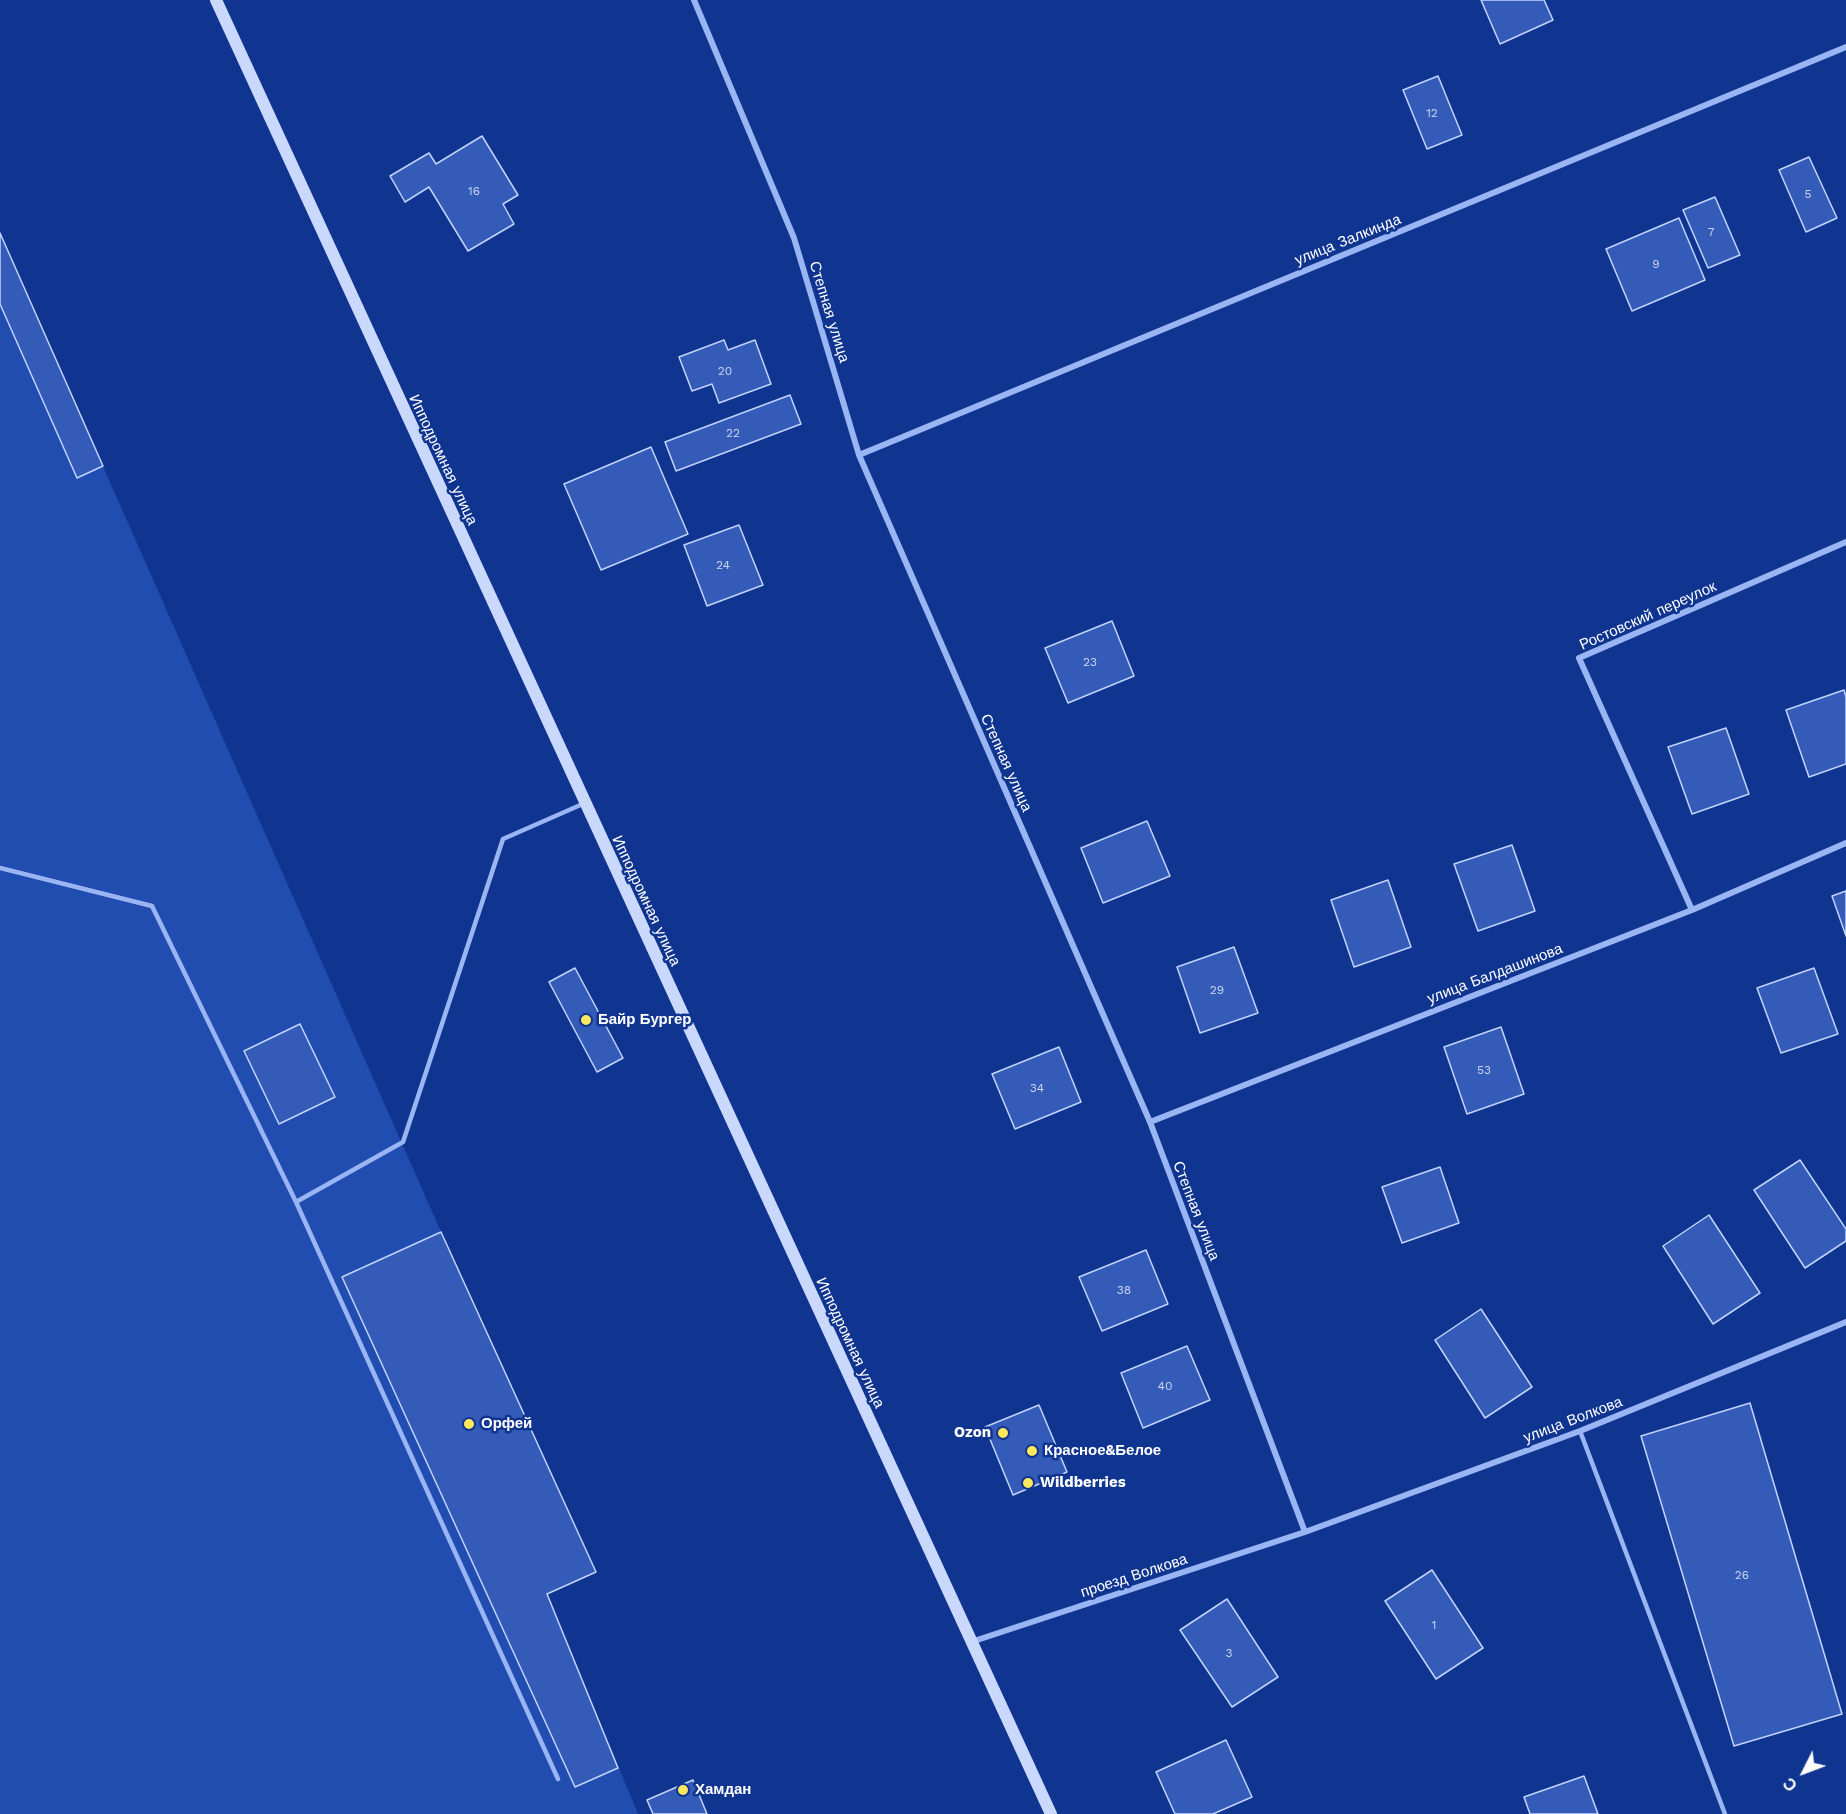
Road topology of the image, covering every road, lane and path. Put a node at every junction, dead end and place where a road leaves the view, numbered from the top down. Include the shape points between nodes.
1 (216, 0) edge
2 (694, 0) edge
3 (1846, 47) edge
4 (859, 455) junction
5 (1846, 542) edge
6 (585, 803) junction
7 (1846, 843) edge
8 (0, 868) edge
9 (1692, 910) junction
10 (1150, 1122) junction
11 (296, 1202) junction
12 (1846, 1322) edge
13 (1580, 1431) junction
14 (1305, 1532) junction
15 (971, 1642) junction
16 (558, 1779) dead end
17 (1052, 1814) edge
18 (1725, 1814) edge

1 - 6 main road, Ипподромная улица
2 - 4 street, Степная улица via 794,238
3 - 4 street, улица Залкинда
4 - 10 street, Степная улица
5 - 9 street, Ростовский переулок via 1579,658
6 - 11 lane via 503,839 403,1142
6 - 15 main road, Ипподромная улица
7 - 9 street, улица Балдашинова
8 - 11 lane via 152,906
9 - 10 street, улица Балдашинова
10 - 14 street, Степная улица
11 - 16 lane
12 - 13 street, улица Волкова
13 - 14 street, улица Волкова
13 - 18 lane
14 - 15 street, проезд Волкова
15 - 17 main road, Ипподромная улица

